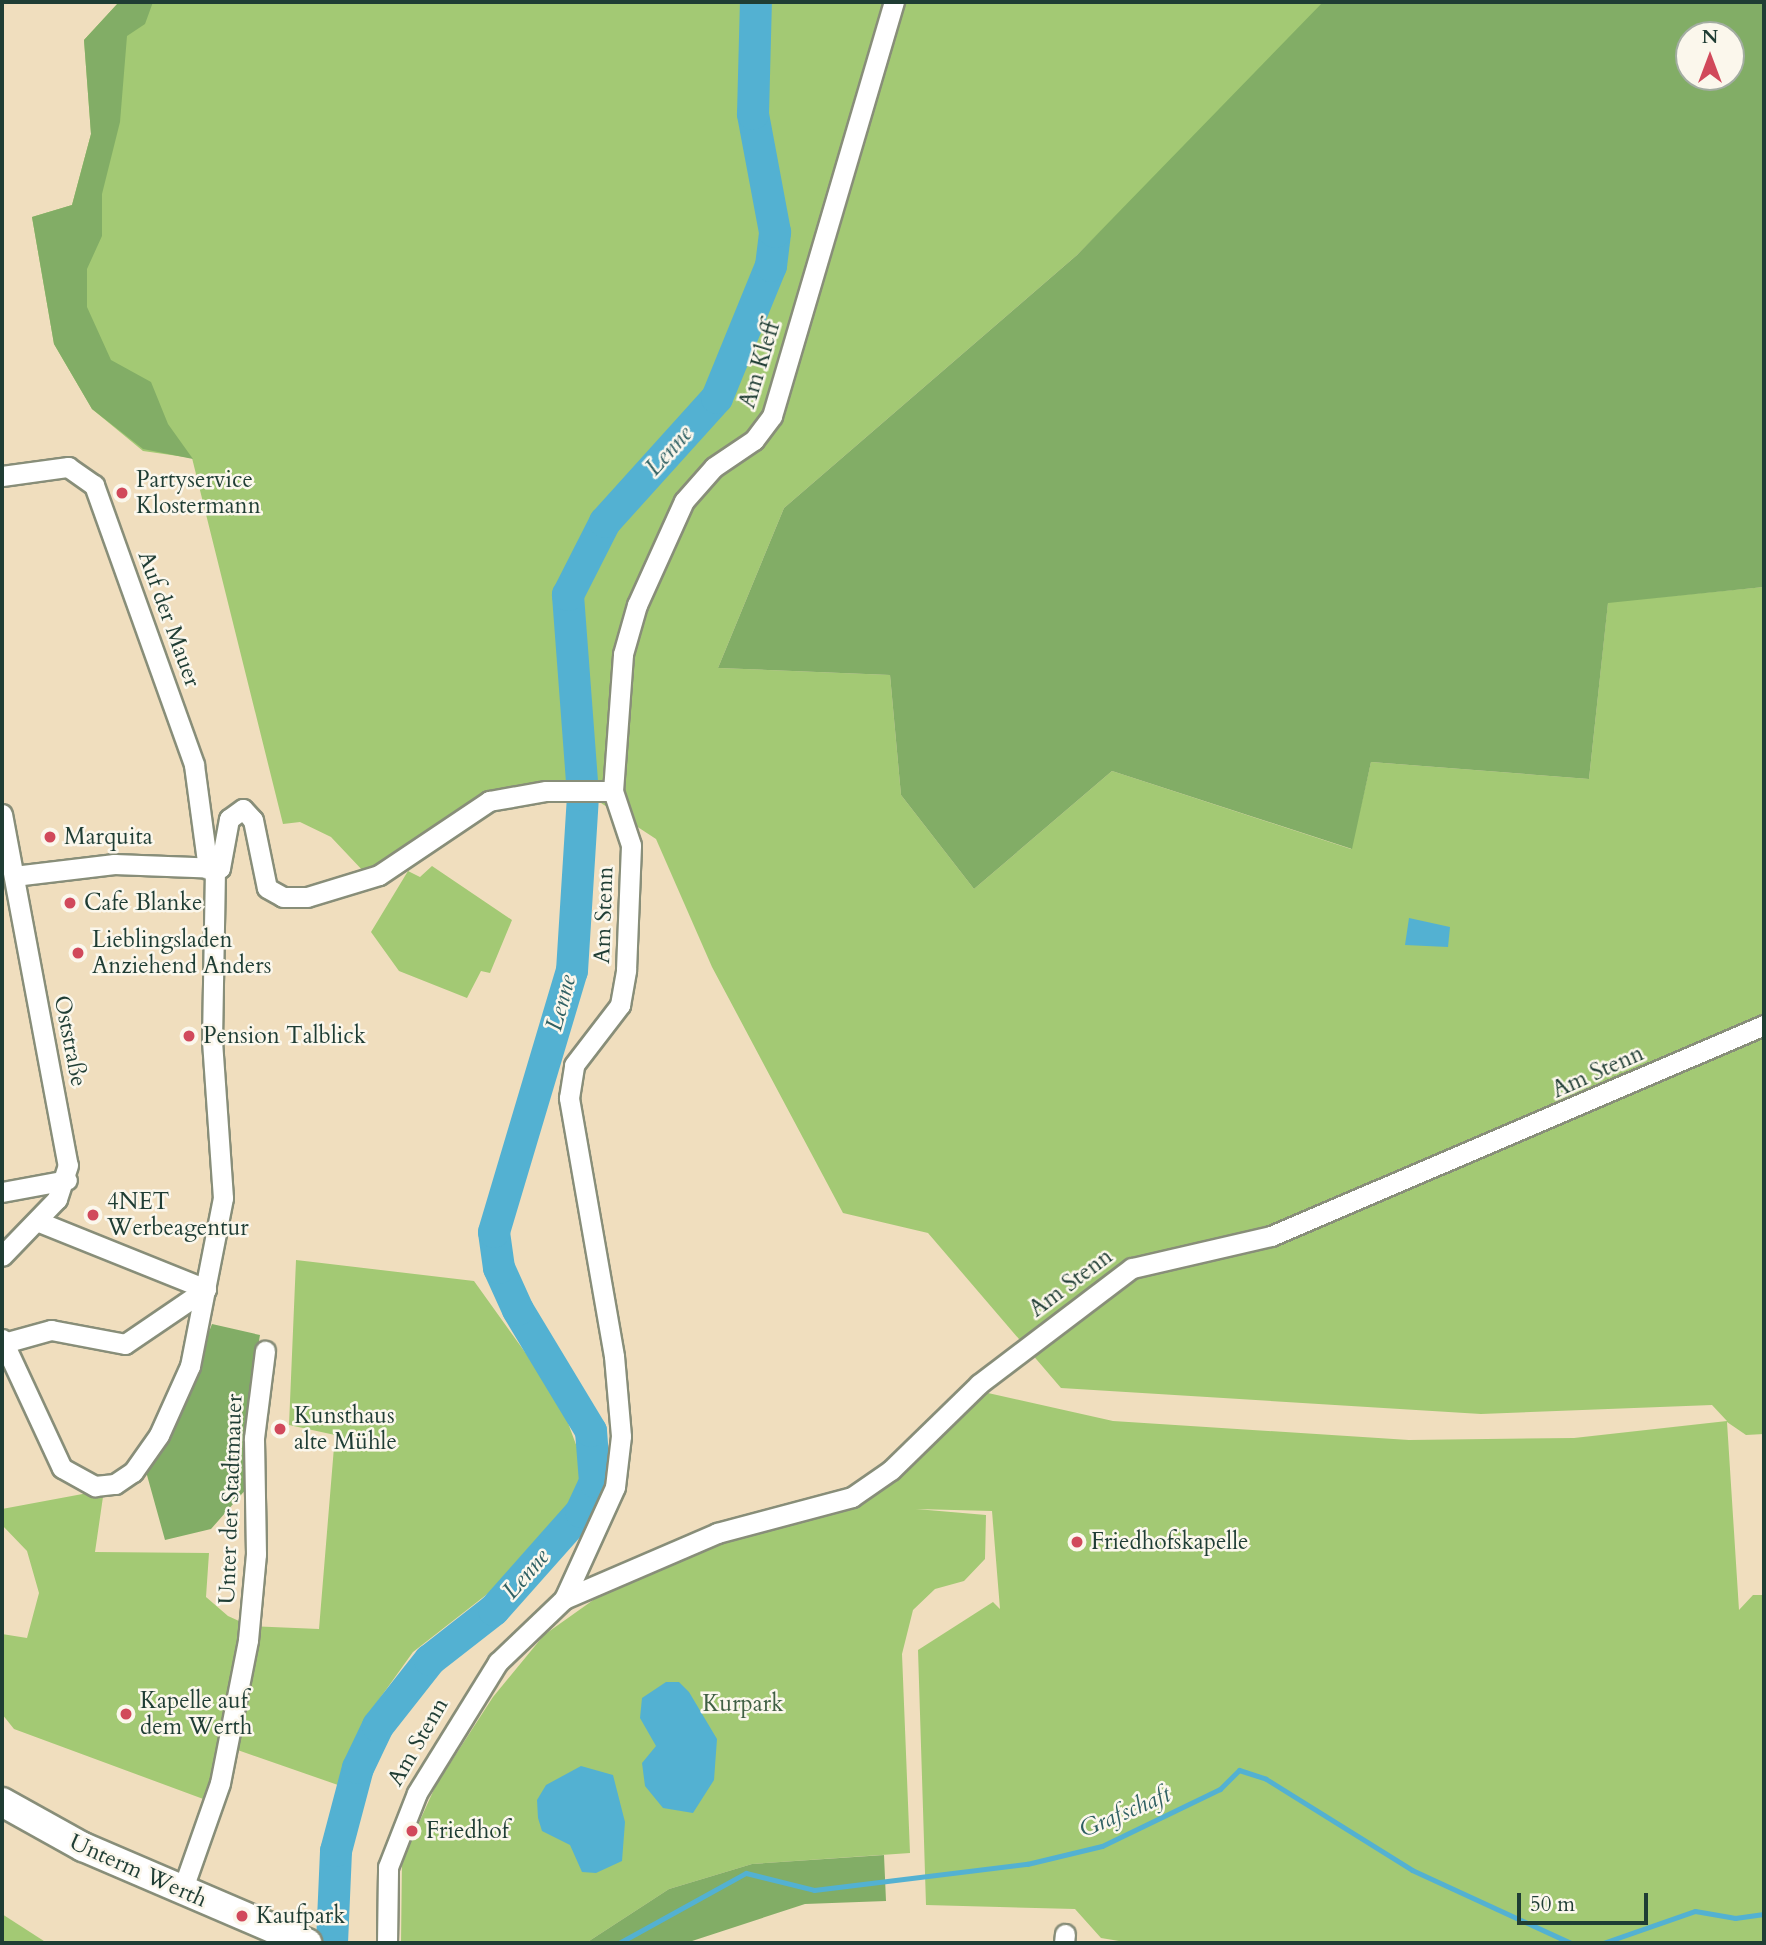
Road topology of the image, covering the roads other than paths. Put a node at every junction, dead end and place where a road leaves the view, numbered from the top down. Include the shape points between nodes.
1 (894, 2) edge
2 (2, 476) edge
3 (604, 791) junction
4 (2, 814) edge
5 (5, 848) edge
6 (211, 869) junction
7 (14, 876) junction
8 (1764, 1025) edge
9 (67, 1180) junction
10 (2, 1192) edge
11 (37, 1221) junction
12 (2, 1256) edge
13 (206, 1289) junction
14 (3, 1341) edge
15 (265, 1351) dead end
16 (564, 1599) junction
17 (2, 1802) edge
18 (182, 1891) junction
19 (307, 1943) edge
20 (387, 1943) edge

1 - 3 street, Am Kleff via 772,416 754,440 714,467 684,500 637,605 623,654
2 - 6 street, Auf der Mauer via 68,467 94,485 194,765
3 - 6 street via 546,791 489,801 379,875 307,897 282,897 267,888 251,814 237,810 229,819 224,861
3 - 16 street, Am Stenn via 631,845 623,993 609,1023 574,1065 569,1098 612,1343 621,1436 615,1487
4 - 5 street, Oststraße
5 - 7 street, Oststraße
6 - 7 street via 114,864
6 - 13 street, Auf der Mauer via 212,1041 225,1182
7 - 9 street, Oststraße via 66,1143
8 - 16 street, Am Stenn via 1271,1236 1132,1268 979,1384 891,1470 852,1497 717,1533
9 - 10 street
9 - 11 street
11 - 12 street
11 - 13 street
13 - 14 street via 125,1343 51,1330
13 - 14 street, Auf der Mauer via 190,1366 147,1455 128,1476 107,1486 83,1483 62,1468
15 - 18 street, Unter der Stadtmauer via 254,1437 257,1554 248,1640 220,1783
16 - 20 street, Am Stenn via 498,1662 417,1793 388,1867
17 - 18 street, Unterm Werth via 63,1838
18 - 19 street, Unterm Werth

